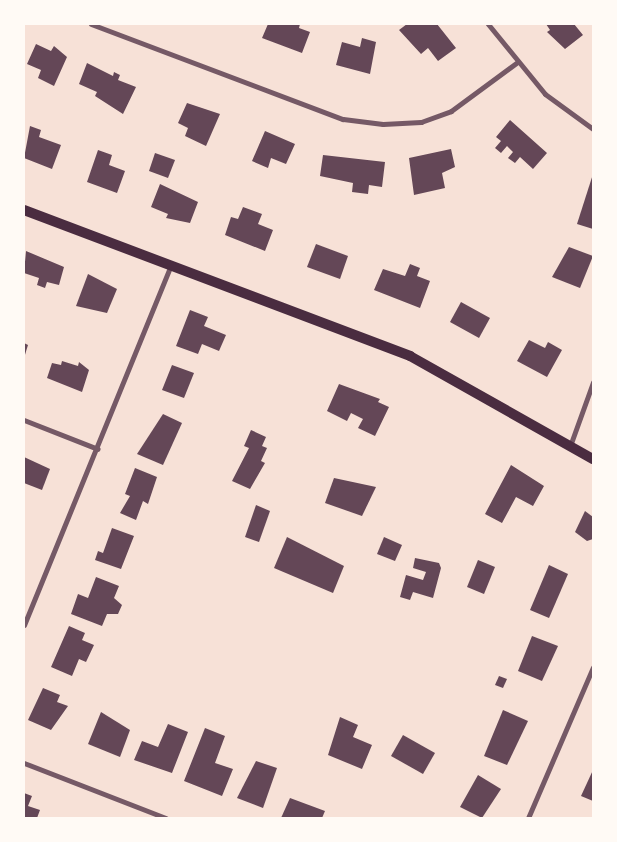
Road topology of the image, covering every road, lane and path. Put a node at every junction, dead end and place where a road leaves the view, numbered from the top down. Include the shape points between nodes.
1 (91, 24) edge
2 (488, 24) edge
3 (516, 63) junction
4 (593, 129) edge
5 (24, 210) edge
6 (171, 265) junction
7 (593, 382) edge
8 (24, 420) edge
9 (570, 446) junction
10 (98, 449) junction
11 (593, 459) edge
12 (24, 625) edge
13 (593, 667) edge
14 (24, 763) edge
15 (166, 818) edge
16 (528, 818) edge

1 - 3 street via 343,119 383,124 421,122 451,110
2 - 3 street
3 - 4 street via 545,94
5 - 6 main road
6 - 9 main road via 410,356
6 - 10 street
7 - 9 street
8 - 10 street
9 - 11 main road
10 - 12 street
13 - 16 street
14 - 15 street

